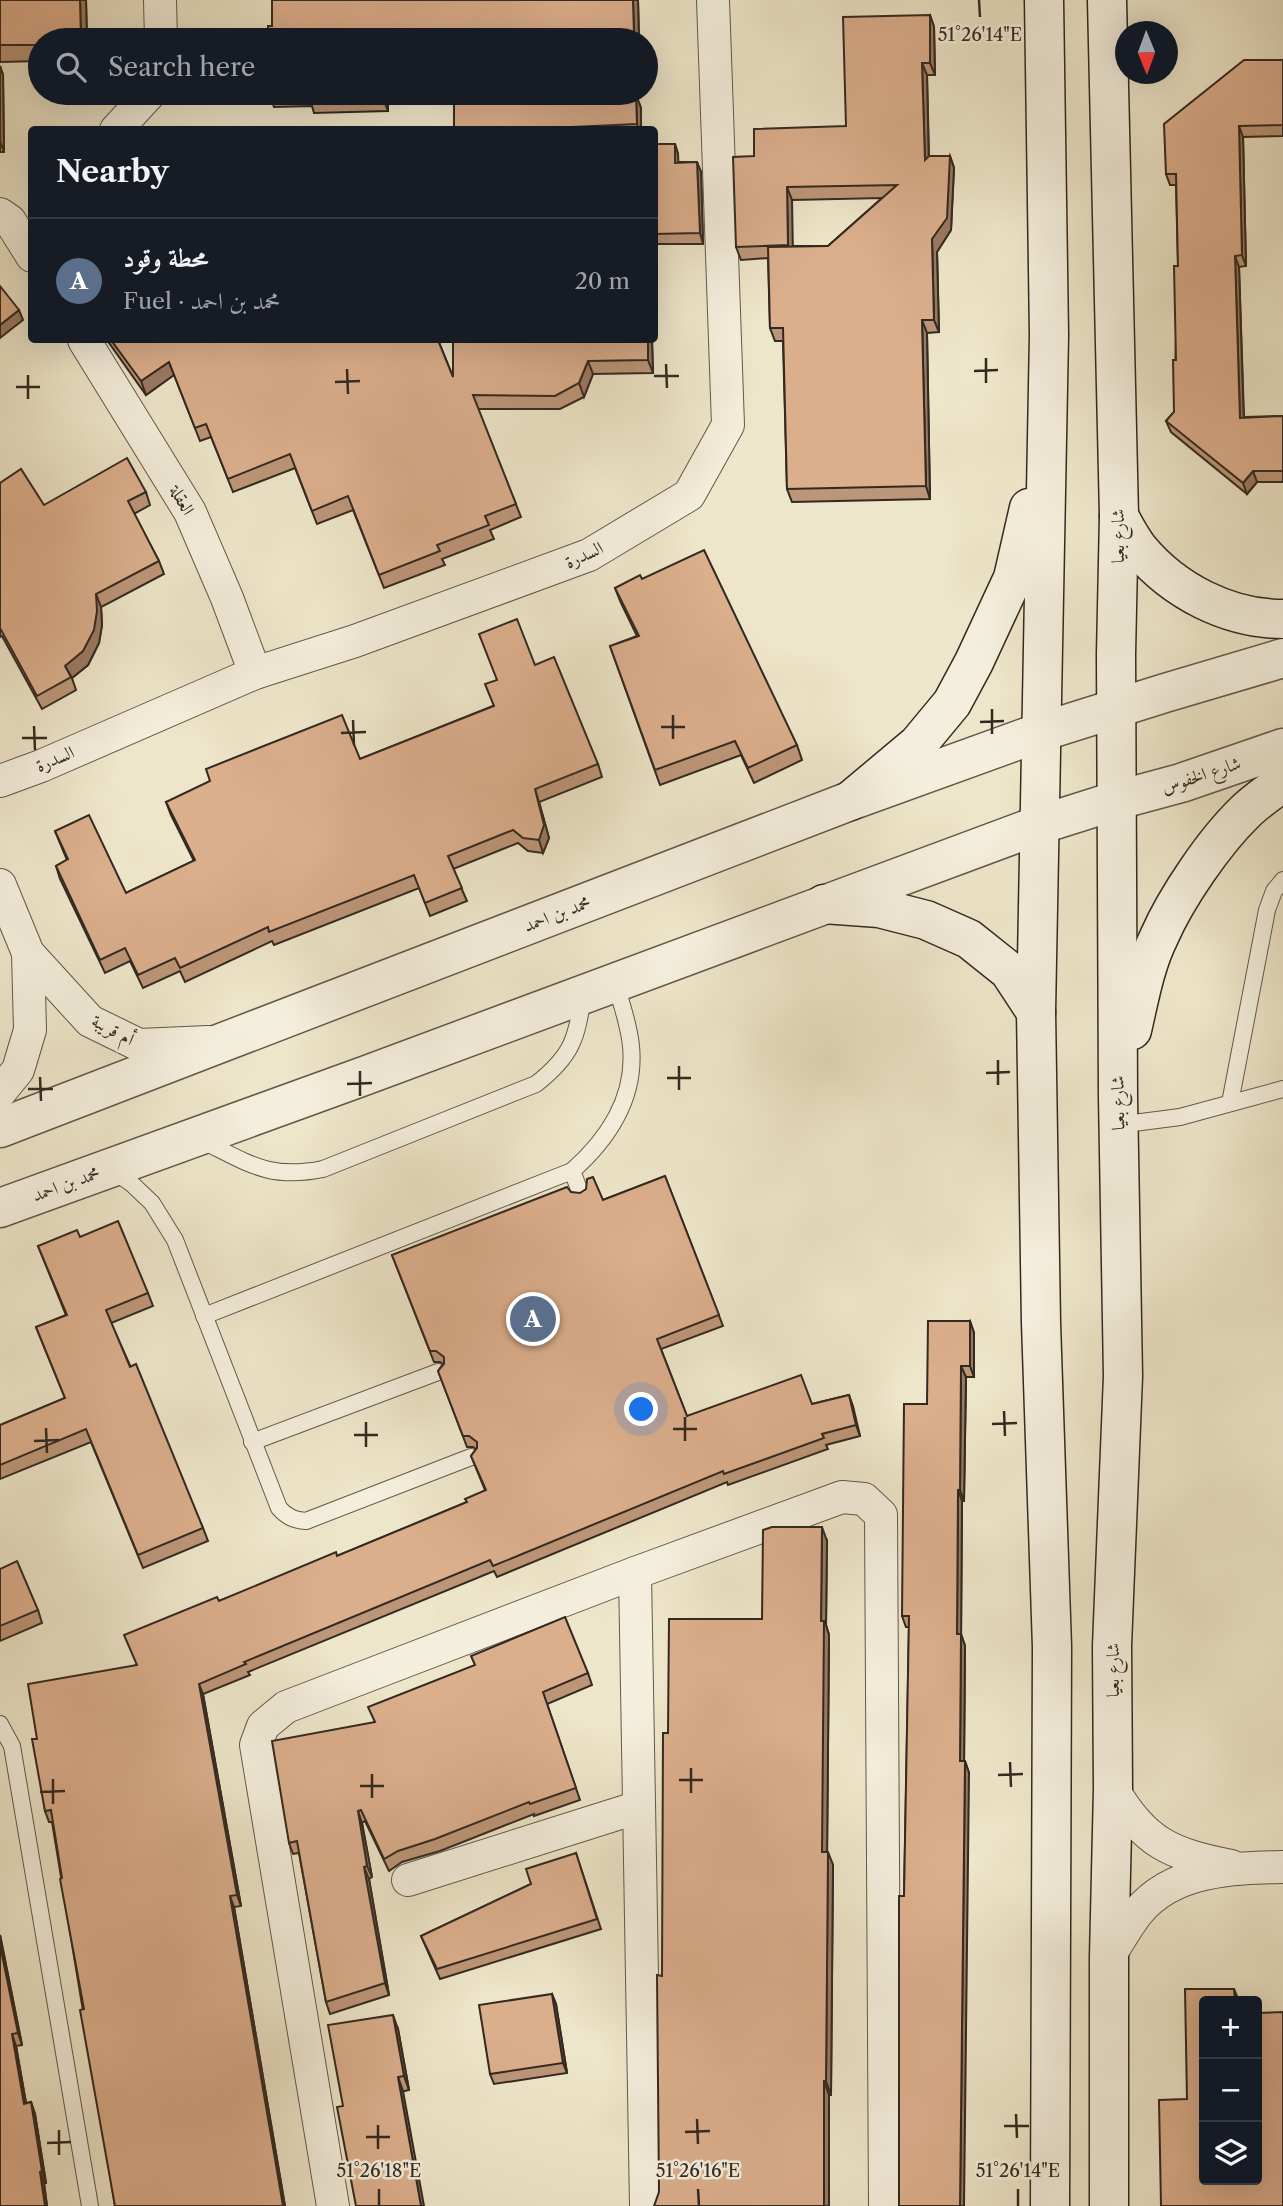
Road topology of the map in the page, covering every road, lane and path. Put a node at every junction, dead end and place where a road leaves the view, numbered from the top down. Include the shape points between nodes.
1 (160, 0) edge
2 (713, 0) edge
3 (1044, 0) edge
4 (1107, 0) edge
5 (161, 28) edge
6 (139, 105) edge
7 (120, 126) edge
8 (14, 214) edge
9 (28, 247) edge
10 (86, 343) edge
11 (1046, 430) junction
12 (1119, 516) junction
13 (1283, 619) edge
14 (1283, 659) edge
15 (255, 673) junction
16 (1118, 707) junction
17 (1041, 732) junction
18 (1283, 748) edge
19 (0, 781) edge
20 (1283, 782) edge
21 (1118, 800) junction
22 (850, 801) junction
23 (1039, 825) junction
24 (1283, 880) edge
25 (0, 885) edge
26 (824, 904) junction
27 (28, 953) junction
28 (599, 988) junction
29 (1036, 1012) junction
30 (226, 1041) junction
31 (1283, 1090) edge
32 (0, 1092) edge
33 (1230, 1103) junction
34 (1118, 1111) junction
35 (0, 1128) edge
36 (196, 1137) junction
37 (110, 1168) junction
38 (572, 1171) junction
39 (581, 1194) edge
40 (0, 1208) edge
41 (204, 1316) junction
42 (438, 1372) edge
43 (252, 1442) junction
44 (471, 1457) edge
45 (635, 1573) junction
46 (0, 1724) edge
47 (1113, 1789) junction
48 (639, 1807) junction
49 (1283, 1867) edge
50 (1243, 1868) junction
51 (408, 1880) dead end
52 (1109, 1957) junction
53 (90, 2206) edge
54 (333, 2206) edge
55 (646, 2206) edge
56 (885, 2206) edge
57 (1050, 2206) edge
58 (1109, 2206) edge

1 - 5 street
2 - 15 street, السدرة via 728,425 689,495 589,555
3 - 11 main road
4 - 12 main road, شارع بعيا
6 - 7 street
8 - 9 street
10 - 15 street, العقلة via 190,512
11 - 17 main road
11 - 22 main road via 1013,578 975,662 952,703 918,744
12 - 13 main road via 1139,548 1165,576 1196,597 1232,612
12 - 16 main road, شارع بعيا
14 - 16 main road
15 - 19 street, السدرة
16 - 17 main road, محمد بن احمد
16 - 21 main road, شارع بعيا
17 - 22 main road, محمد بن احمد
17 - 23 main road
18 - 21 main road, شارع الخفوس
20 - 34 main road via 1245,812 1212,851 1158,937 1141,993
21 - 23 main road, محمد بن احمد
21 - 34 main road, شارع بعيا
22 - 30 main road, محمد بن احمد
23 - 26 main road, محمد بن احمد
23 - 29 main road
24 - 33 lane via 1267,909
25 - 27 street, أم قريبة
26 - 28 main road, محمد بن احمد
26 - 29 main road via 879,908 926,920 969,939 1009,971
27 - 30 street, أم قريبة via 90,1020 139,1045
27 - 32 street, أم قريبة via 30,1030 18,1070
28 - 36 main road, محمد بن احمد
28 - 36 lane via 563,1060 536,1083 323,1169 290,1174 259,1169
28 - 38 lane via 628,1026 631,1072 617,1118
29 - 57 main road via 1052,1647
30 - 35 main road, محمد بن احمد
31 - 33 lane
33 - 34 lane via 1180,1116
34 - 47 main road, شارع بعيا via 1123,1376 1112,1646
36 - 37 main road, محمد بن احمد
37 - 40 main road, محمد بن احمد
37 - 41 lane via 152,1203 164,1221
38 - 39 lane
38 - 41 lane
41 - 43 lane
42 - 43 lane
43 - 44 lane via 279,1508 295,1520 306,1521
45 - 48 street
45 - 54 street via 286,1707 263,1726 257,1745
45 - 56 street via 842,1497 864,1499 881,1515
46 - 53 lane via 12,1746
47 - 50 street via 1144,1832 1167,1848
47 - 52 main road, شارع بعيا
48 - 51 street
48 - 55 street
49 - 50 street
50 - 52 street via 1185,1879 1161,1892 1139,1910
52 - 58 main road, شارع بعيا

